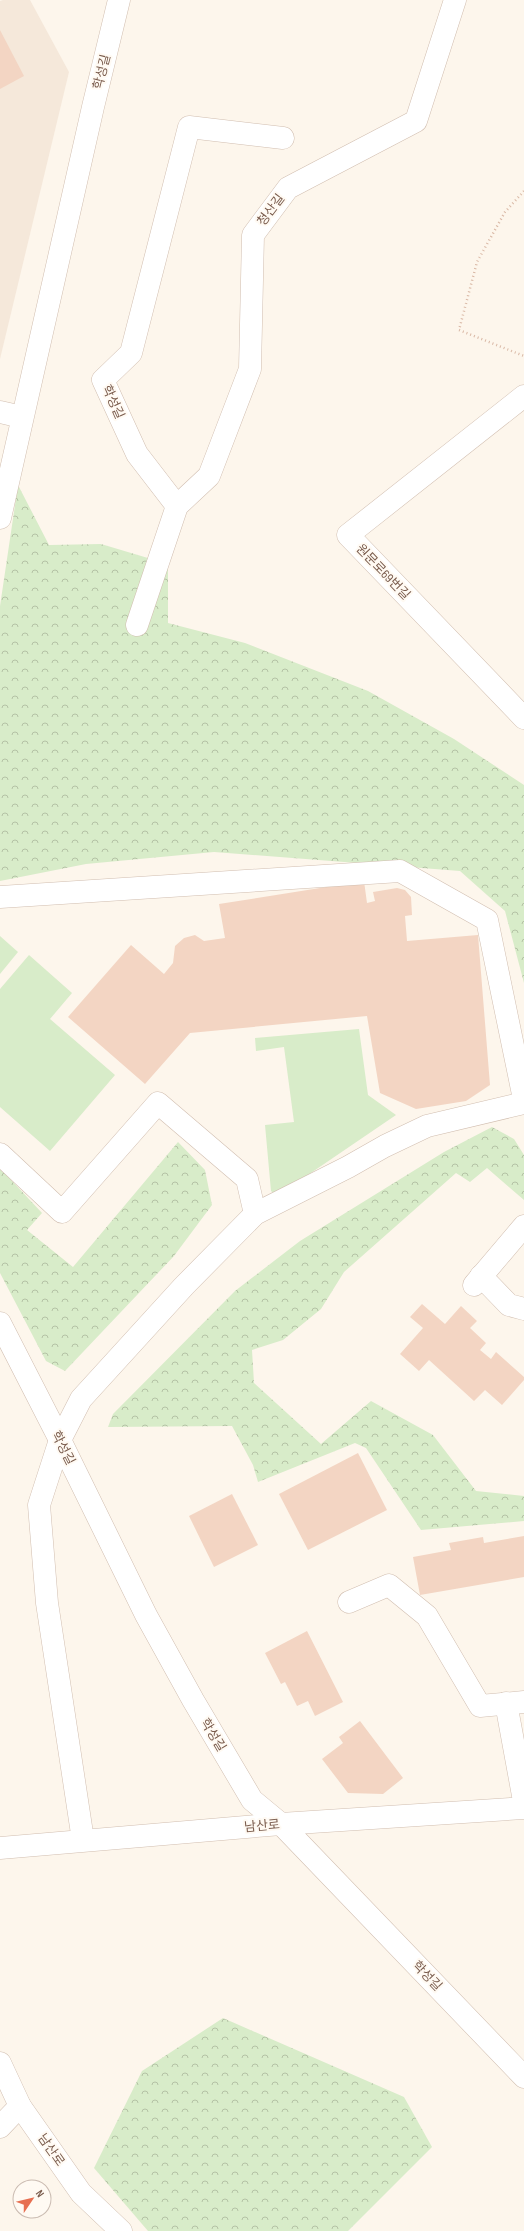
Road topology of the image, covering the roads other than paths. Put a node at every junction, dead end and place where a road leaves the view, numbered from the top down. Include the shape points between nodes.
1 (119, 0) edge
2 (455, 0) edge
3 (284, 138) dead end
4 (524, 396) edge
5 (0, 412) edge
6 (22, 417) junction
7 (177, 506) junction
8 (0, 518) edge
9 (137, 625) dead end
10 (524, 718) edge
11 (0, 897) edge
12 (524, 1099) edge
13 (524, 1103) edge
14 (0, 1154) edge
15 (255, 1214) junction
16 (521, 1235) edge
17 (524, 1309) edge
18 (0, 1323) edge
19 (60, 1440) junction
20 (349, 1602) dead end
21 (515, 1702) edge
22 (524, 1801) edge
23 (524, 1808) edge
24 (281, 1824) junction
25 (83, 1840) junction
26 (0, 1848) edge
27 (0, 2063) edge
28 (523, 2075) edge
29 (20, 2106) junction
30 (0, 2127) edge
31 (118, 2229) edge

1 - 6 street, 학성길
2 - 7 street, 청산길 via 416,121 288,188 253,235 250,369 210,476
3 - 7 street, 학성길 via 189,127 131,353 103,380 137,454
4 - 10 street, 원문로69번길 via 348,535
5 - 6 street
6 - 8 street, 학성길
7 - 9 street
11 - 12 street via 400,871 487,920
13 - 15 street via 427,1126
14 - 15 street via 62,1212 158,1103 247,1179
15 - 19 street via 184,1286 82,1399
16 - 17 street via 478,1280 509,1305
18 - 19 street, 학성길
19 - 24 street, 학성길 via 146,1615 192,1700 252,1800
19 - 25 street via 39,1505 47,1603
20 - 21 street via 389,1585 427,1616 480,1706
21 - 22 street
23 - 24 street, 남산로
24 - 25 street, 남산로
24 - 28 street, 학성길
25 - 26 street, 남산로
27 - 29 street, 남산로
29 - 30 street
29 - 31 street, 남산로 via 81,2193

